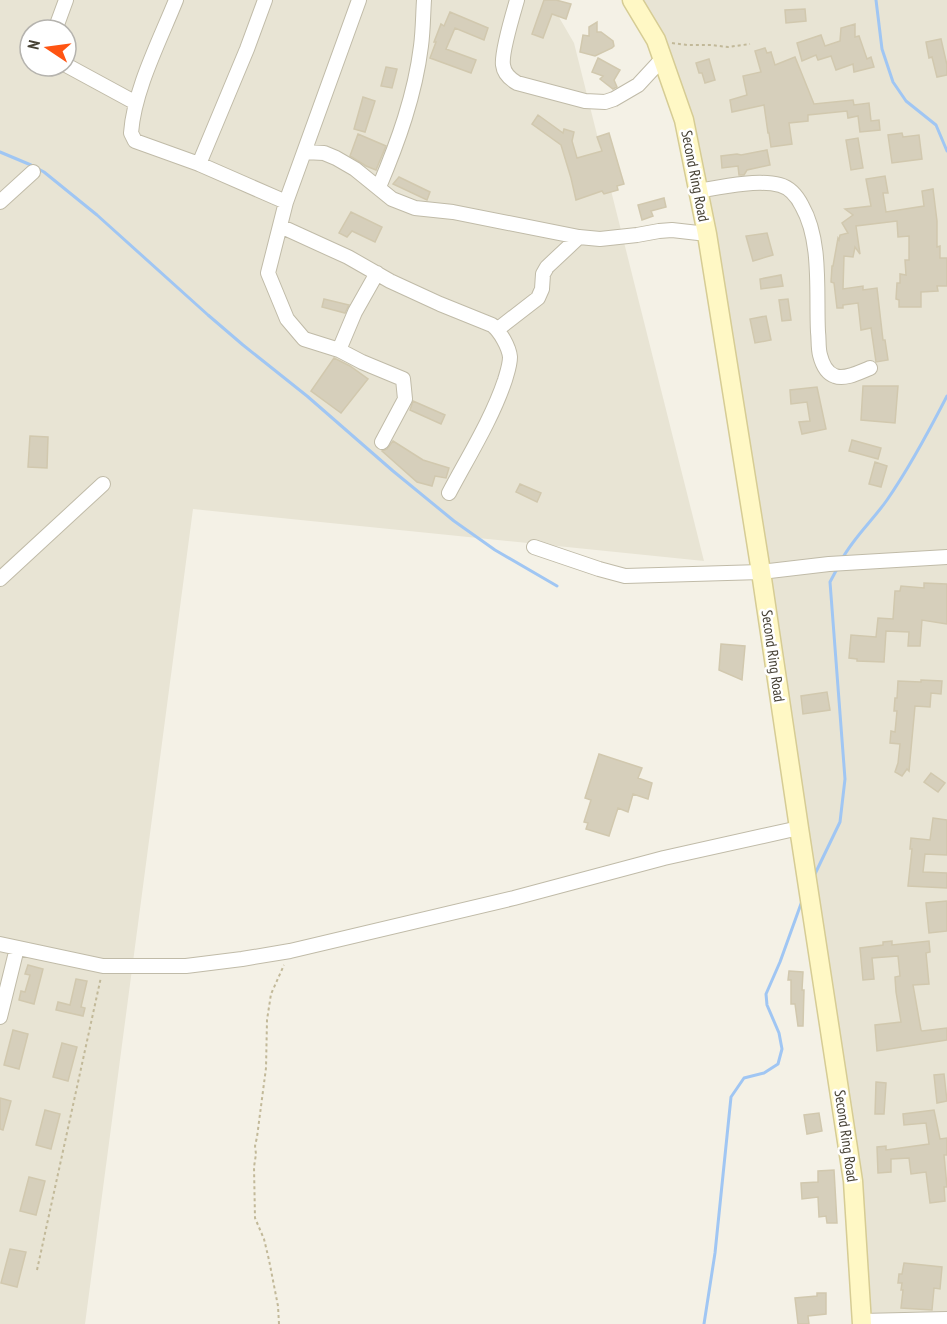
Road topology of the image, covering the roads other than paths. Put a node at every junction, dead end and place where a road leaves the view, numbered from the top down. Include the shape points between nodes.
1 (66, 0) edge
2 (176, 0) edge
3 (265, 0) edge
4 (359, 0) edge
5 (424, 0) edge
6 (517, 0) edge
7 (632, 0) edge
8 (59, 18) edge
9 (663, 58) junction
10 (78, 72) edge
11 (136, 103) junction
12 (304, 152) junction
13 (199, 164) junction
14 (33, 172) dead end
15 (379, 187) junction
16 (698, 191) junction
17 (0, 202) edge
18 (286, 202) junction
19 (280, 226) junction
20 (707, 234) junction
21 (579, 237) junction
22 (377, 273) junction
23 (498, 329) junction
24 (339, 350) junction
25 (870, 368) dead end
26 (382, 442) dead end
27 (103, 484) dead end
28 (449, 493) dead end
29 (534, 547) dead end
30 (947, 557) edge
31 (761, 572) junction
32 (0, 579) edge
33 (799, 828) junction
34 (0, 944) edge
35 (17, 948) junction
36 (0, 1017) edge
37 (947, 1319) edge
38 (862, 1322) edge

1 - 8 street
2 - 11 street
3 - 13 street
4 - 12 street
5 - 15 street via 421,46 411,95
6 - 9 street via 502,65 517,83 585,102 605,102 638,85
7 - 9 main road, Second Ring Road via 657,40
9 - 16 main road, Second Ring Road via 684,120
10 - 11 street
11 - 13 street via 131,133 135,141
12 - 15 street via 336,158
12 - 18 street
13 - 18 street
14 - 17 street
15 - 21 street via 392,199 415,208
16 - 20 main road, Second Ring Road
16 - 25 street via 767,183 792,191 811,225 820,355 826,371 842,377
18 - 19 street
19 - 22 street
19 - 24 street via 268,273 287,319 304,339
20 - 21 street via 672,230 600,239
20 - 31 main road, Second Ring Road
21 - 23 street via 547,267 538,298
22 - 23 street
22 - 24 street via 354,312
23 - 28 street via 510,357 508,369 490,414
24 - 26 street via 403,379 405,399
27 - 32 street
29 - 31 street via 625,576
30 - 31 street
31 - 33 main road, Second Ring Road
33 - 35 street via 290,951 242,959 186,966 104,966
33 - 38 main road, Second Ring Road via 853,1181
34 - 35 street
35 - 36 street
37 - 38 street

